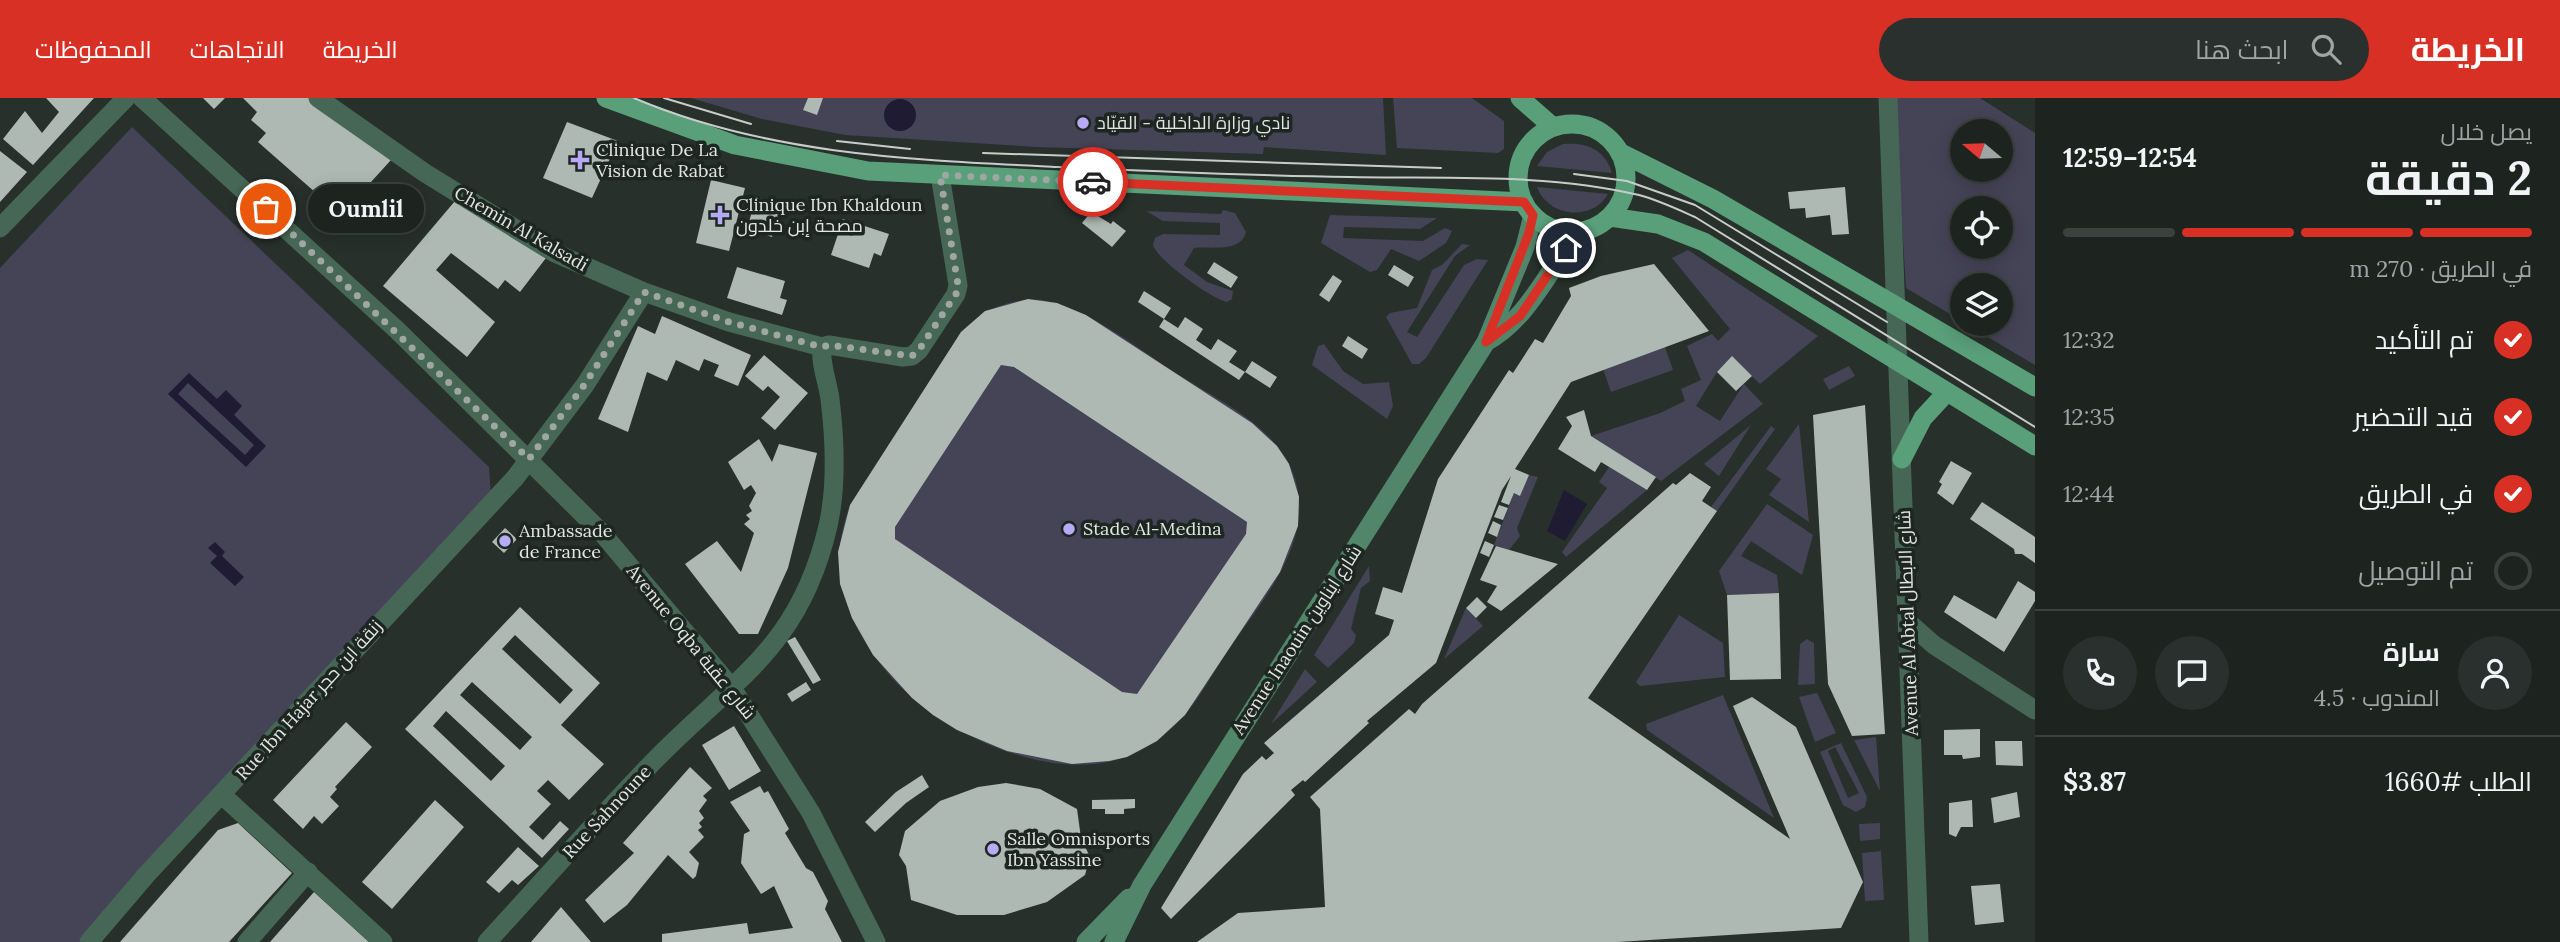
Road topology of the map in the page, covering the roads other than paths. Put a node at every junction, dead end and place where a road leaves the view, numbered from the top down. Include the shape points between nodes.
1 (126, 98) edge
2 (142, 98) edge
3 (318, 98) edge
4 (606, 98) edge
5 (1520, 98) edge
6 (1888, 98) edge
7 (1553, 127) junction
8 (1620, 153) junction
9 (940, 175) junction
10 (1528, 208) junction
11 (1610, 216) junction
12 (0, 228) edge
13 (1580, 232) junction
14 (644, 292) junction
15 (1896, 305) junction
16 (1486, 342) junction
17 (822, 347) junction
18 (1899, 363) junction
19 (2035, 387) edge
20 (1947, 392) junction
21 (2035, 446) edge
22 (529, 459) junction
23 (1902, 459) junction
24 (1908, 622) junction
25 (732, 688) junction
26 (2035, 710) edge
27 (222, 796) junction
28 (308, 872) junction
29 (1142, 885) junction
30 (89, 942) edge
31 (247, 942) edge
32 (383, 942) edge
33 (487, 942) edge
34 (876, 942) edge
35 (1086, 942) edge
36 (1114, 942) edge
37 (1919, 942) edge

1 - 12 street
2 - 22 street, Avenue Oqba شارع عقبة via 397,330
3 - 14 street, Chemin Al Kalsadi via 518,231
4 - 9 main road via 700,134 769,153 858,169
5 - 7 main road
6 - 15 street, Avenue Al Abtal شارع الابطال
7 - 8 main road via 1586,125 1606,135
7 - 10 main road via 1534,140 1522,159 1518,180
8 - 11 main road via 1627,181
8 - 15 main road via 1704,194
9 - 10 main road
9 - 17 street, Chemin Al Kalsadi via 958,285 919,350 903,357
10 - 13 main road via 1558,230
10 - 16 main road, Avenue Inaouin شارع ايناوين via 1525,247
11 - 13 main road
11 - 18 main road via 1658,224 1704,242
13 - 16 main road, Avenue Inaouin شارع ايناوين via 1520,316
14 - 17 street, Chemin Al Kalsadi via 729,322
14 - 22 street, Rue Ibn Hajar زنقة ابن حجر via 585,384
15 - 18 street, Avenue Al Abtal شارع الابطال
15 - 19 main road
16 - 29 main road, Avenue Inaouin شارع ايناوين
17 - 25 street, Rue Sahnoune via 833,461 828,523 817,566 781,637
18 - 20 main road
18 - 23 street, Avenue Al Abtal شارع الابطال
20 - 21 main road
20 - 23 main road via 1923,418
22 - 25 street, Avenue Oqba شارع عقبة via 602,533
22 - 27 street, Rue Ibn Hajar زنقة ابن حجر
23 - 24 street, Avenue Al Abtal شارع الابطال
24 - 26 street via 1934,645
24 - 37 street, Avenue Al Abtal شارع الابطال
25 - 33 street, Rue Sahnoune via 622,794
25 - 34 street, Avenue Oqba شارع عقبة via 811,813
27 - 28 street
27 - 30 street, Rue Ibn Hajar زنقة ابن حجر
28 - 31 street
28 - 32 street
29 - 35 main road
29 - 36 main road, Avenue Inaouin شارع ايناوين

